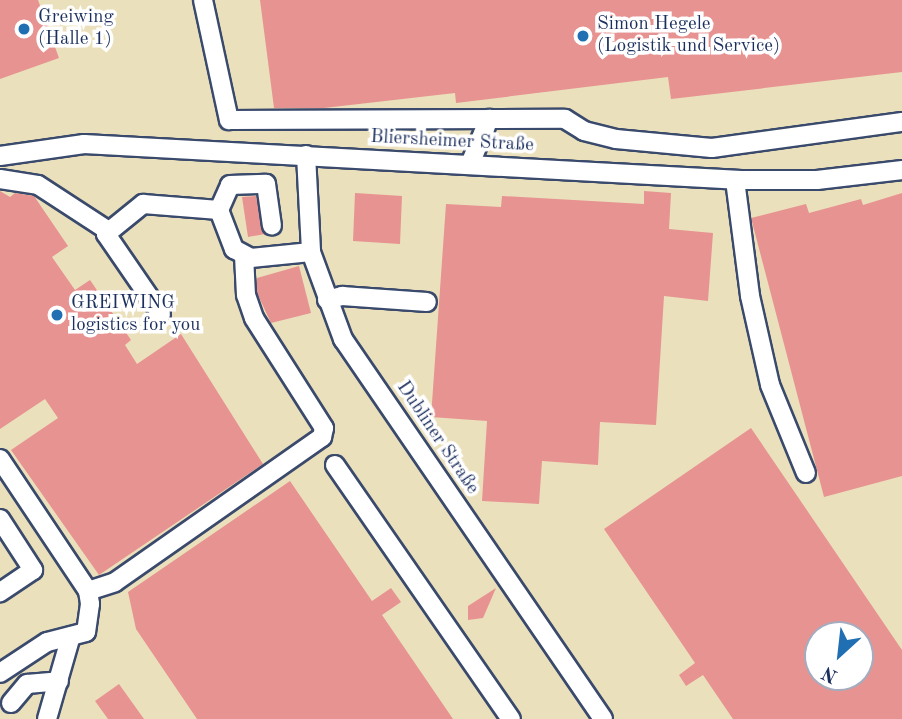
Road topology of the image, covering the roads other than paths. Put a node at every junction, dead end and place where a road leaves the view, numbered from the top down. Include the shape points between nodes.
1 (202, 0) edge
2 (489, 119) junction
3 (902, 122) edge
4 (306, 155) junction
5 (0, 156) edge
6 (470, 164) junction
7 (902, 170) edge
8 (0, 179) edge
9 (735, 180) junction
10 (219, 209) junction
11 (272, 226) dead end
12 (107, 230) junction
13 (311, 252) junction
14 (244, 255) junction
15 (327, 300) junction
16 (428, 302) dead end
17 (161, 314) dead end
18 (0, 459) edge
19 (335, 465) dead end
20 (806, 473) dead end
21 (0, 519) edge
22 (89, 591) junction
23 (0, 592) edge
24 (79, 634) junction
25 (0, 673) edge
26 (60, 681) junction
27 (11, 703) dead end
28 (47, 719) edge
29 (511, 719) edge
30 (603, 719) edge

1 - 2 street via 229,120
2 - 3 street via 565,119 584,131 616,139 712,148
2 - 6 street
4 - 5 street, Bliersheimer Straße via 84,144
4 - 6 street, Bliersheimer Straße
4 - 13 street, Dubliner Straße
6 - 9 street, Bliersheimer Straße
7 - 9 street, Bliersheimer Straße via 817,180
8 - 12 street via 38,185
9 - 20 street via 750,296 770,385
10 - 11 street via 230,185 266,184
10 - 12 street via 143,204
10 - 14 street via 234,249
12 - 17 street via 109,241
13 - 14 street via 259,260
13 - 15 street, Dubliner Straße
14 - 22 street via 246,295 254,318 324,428 322,437 115,582
15 - 16 street via 342,296
15 - 30 street, Dubliner Straße via 344,338
18 - 22 street
19 - 29 street
21 - 23 street via 33,570
22 - 24 street
24 - 25 street via 47,642
24 - 26 street
26 - 27 street via 26,684
26 - 28 street

